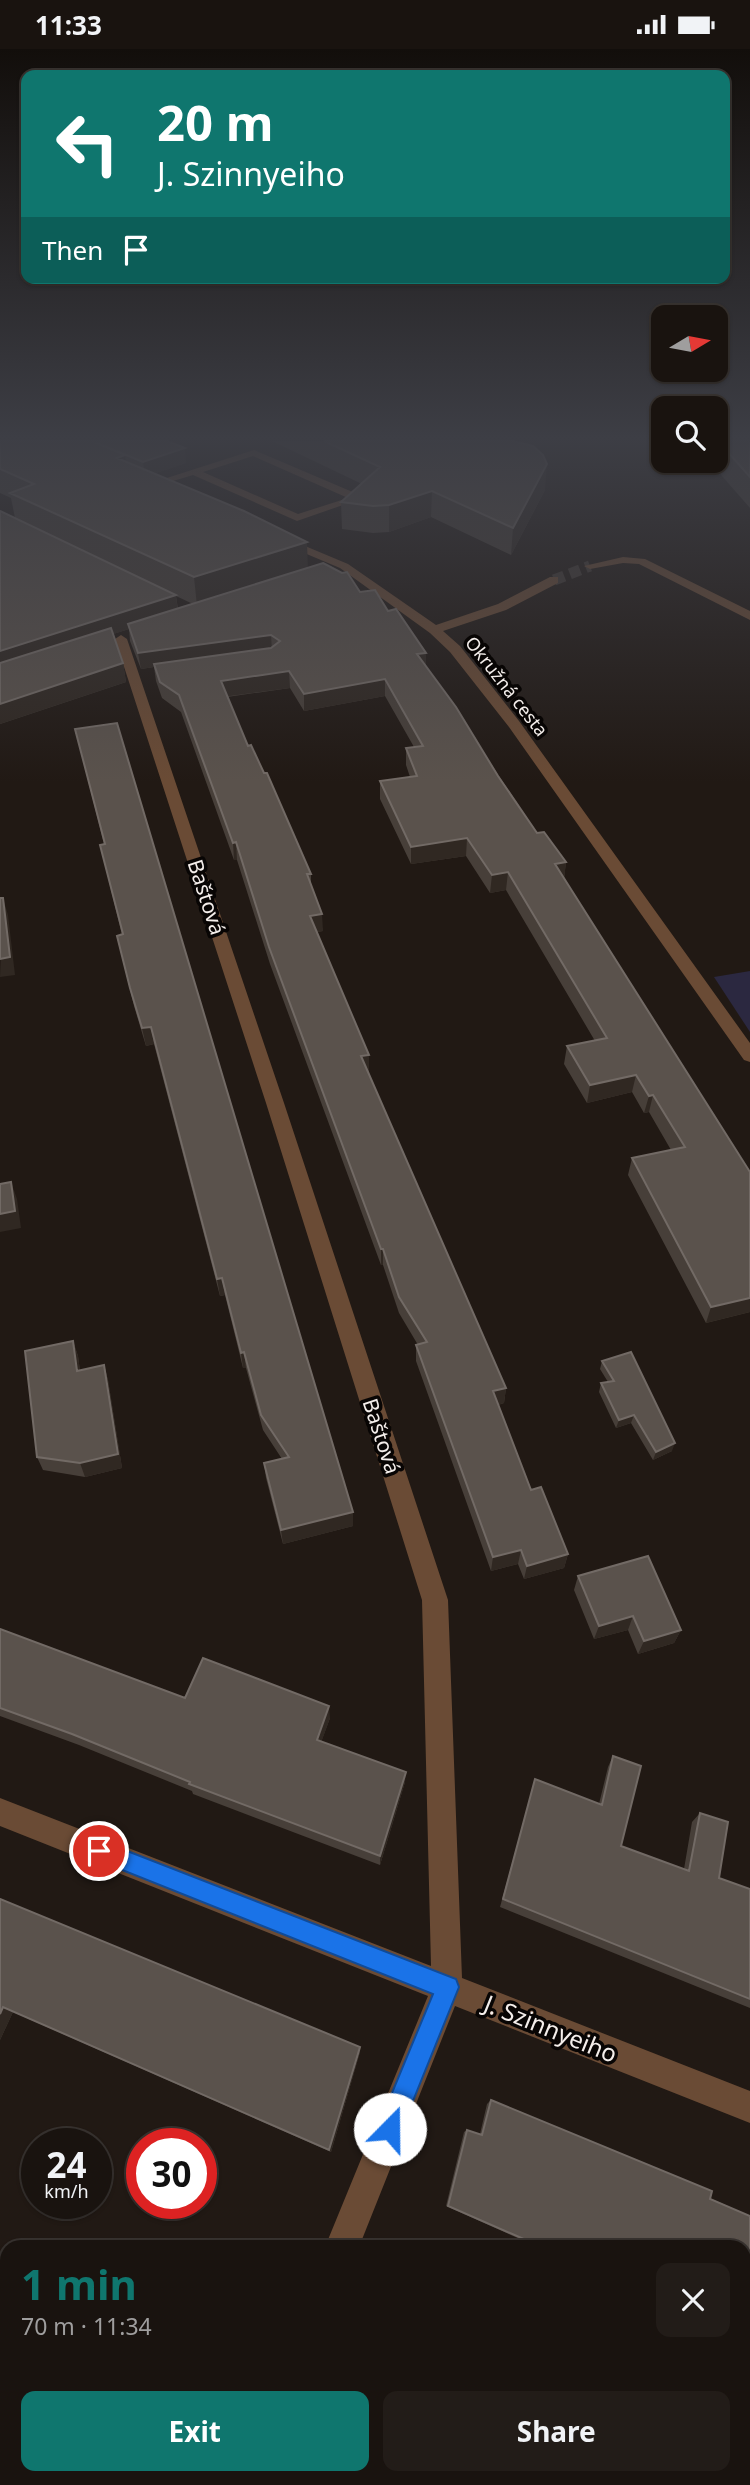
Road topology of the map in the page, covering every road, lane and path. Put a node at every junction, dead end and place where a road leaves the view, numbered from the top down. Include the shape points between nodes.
1 (317, 555) edge
2 (344, 566) junction
3 (590, 566) tunnel mouth
4 (320, 574) edge
5 (554, 580) tunnel mouth
6 (750, 616) edge
7 (434, 630) junction
8 (121, 638) dead end
9 (750, 1056) edge
10 (0, 1812) edge
11 (447, 1987) junction
12 (750, 2107) edge
13 (345, 2240) edge

1 - 2 street, Okružná cesta
2 - 4 street
2 - 7 street, Okružná cesta
3 - 6 street via 641,561
5 - 7 street via 502,607
7 - 9 street, Okružná cesta via 470,665
8 - 11 street, Baštová via 140,676 435,1600
10 - 11 street, J. Szinnyeiho
11 - 12 street, J. Szinnyeiho
11 - 13 street, Baštová

